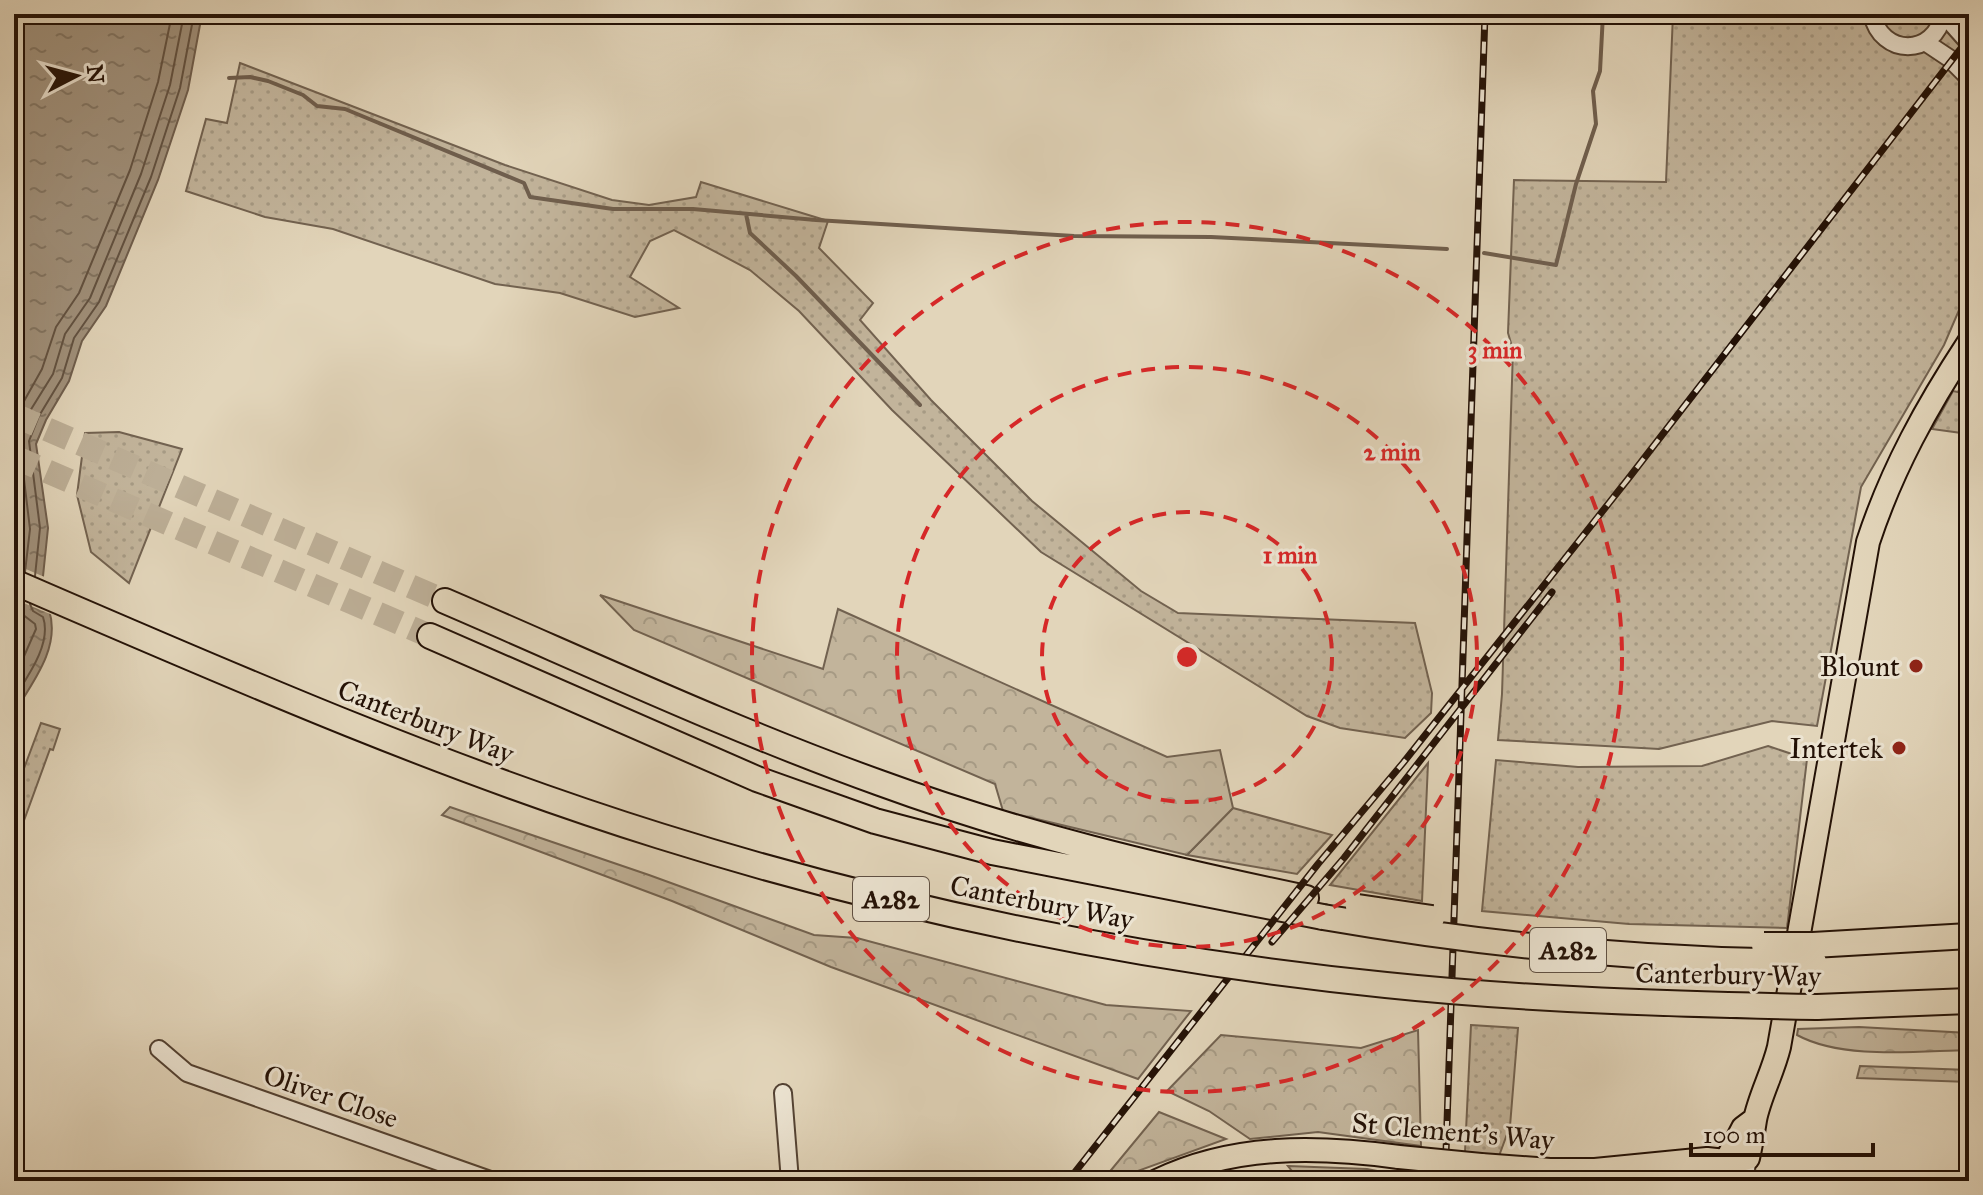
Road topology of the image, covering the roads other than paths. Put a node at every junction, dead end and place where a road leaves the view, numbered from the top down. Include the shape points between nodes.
1 (1872, 14) edge
2 (1945, 14) edge
3 (1925, 42) junction
4 (1969, 43) edge
5 (1969, 78) edge
6 (1969, 342) edge
7 (14, 582) edge
8 (445, 601) tunnel mouth
9 (430, 636) tunnel mouth
10 (1262, 897) junction
11 (1969, 936) edge
12 (1969, 951) edge
13 (1814, 953) junction
14 (1969, 1001) edge
15 (159, 1049) dead end
16 (783, 1093) dead end
17 (1732, 1167) edge
18 (493, 1181) edge
19 (790, 1181) edge
20 (1157, 1181) edge
21 (1744, 1181) edge

1 - 3 street via 1879,33 1896,45
2 - 3 street
2 - 4 street
3 - 5 street
6 - 17 main road via 1905,448 1868,542 1779,1047 1754,1135
7 - 14 highway, Canterbury Way / A282, bridge via 302,706 513,787 798,876 952,915 1168,957 1383,985 1591,1000 1817,1007
8 - 10 highway, Canterbury Way / A282 via 882,784
9 - 10 highway, Canterbury Way / A282 via 757,779 875,821 992,852
10 - 13 highway, Canterbury Way / A282, bridge via 1526,931
11 - 13 highway, Canterbury Way / A282
12 - 13 highway, Canterbury Way / A282
15 - 18 street, Oliver Close via 187,1073
16 - 19 street
17 - 20 main road, St Clement's Way, bridge via 1684,1160 1550,1170 1341,1151 1269,1150 1214,1160
17 - 21 street

